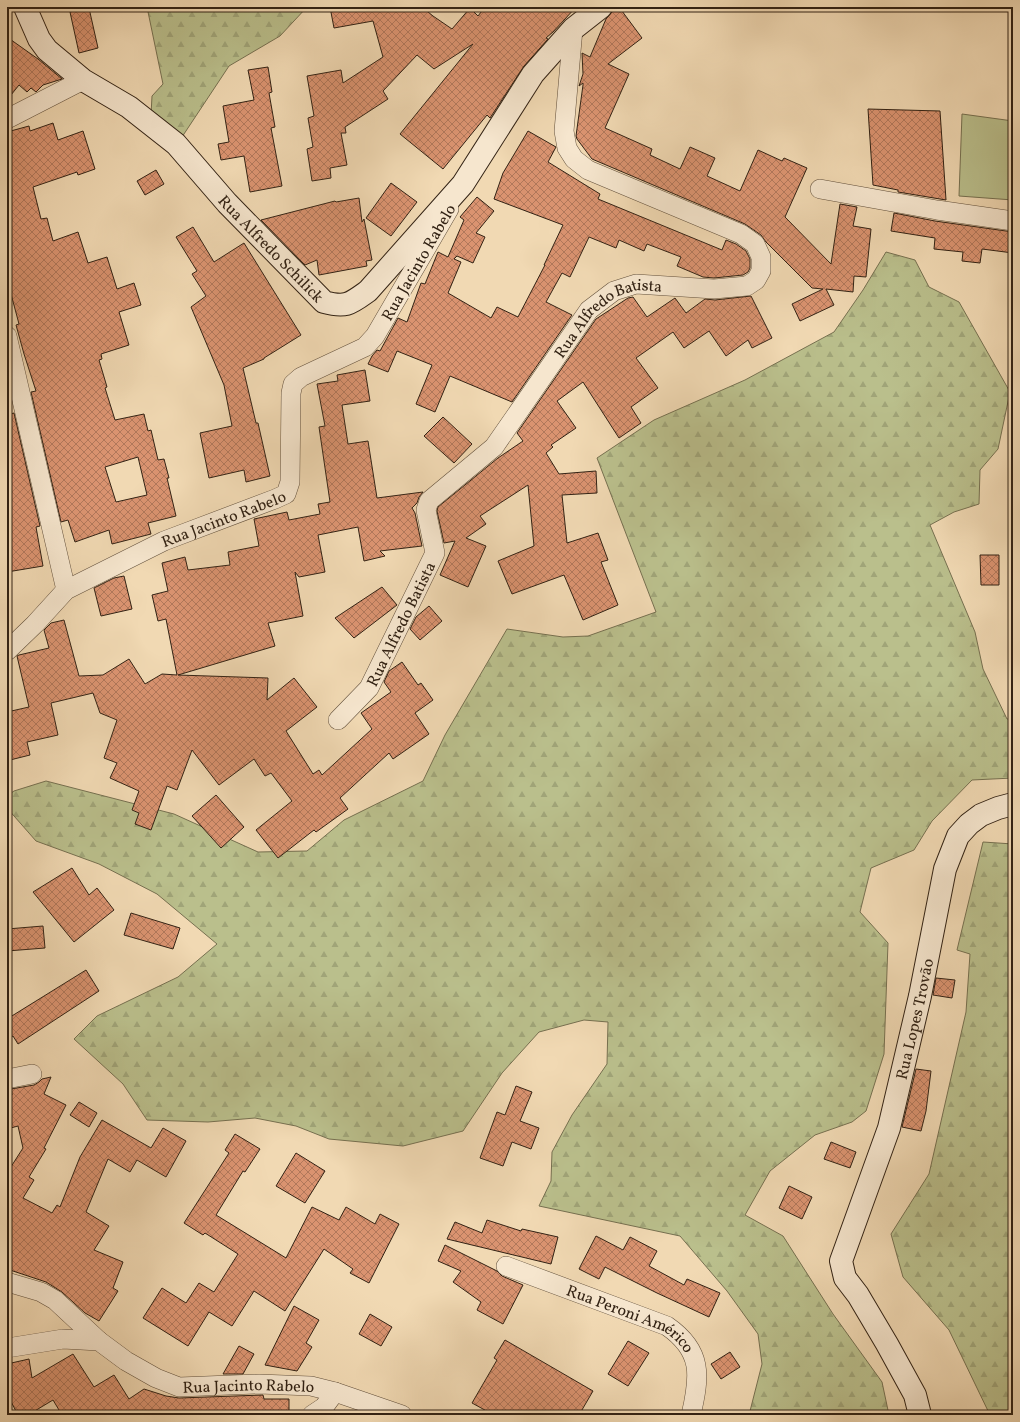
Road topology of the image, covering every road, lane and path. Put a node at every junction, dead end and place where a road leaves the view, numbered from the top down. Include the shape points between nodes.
1 (25, 7) edge
2 (601, 7) edge
3 (573, 29) junction
4 (83, 80) junction
5 (7, 119) edge
6 (463, 184) junction
7 (820, 189) dead end
8 (1013, 221) edge
9 (7, 336) edge
10 (66, 590) junction
11 (7, 651) edge
12 (338, 720) dead end
13 (1013, 804) edge
14 (32, 1074) dead end
15 (7, 1078) edge
16 (506, 1266) dead end
17 (7, 1282) edge
18 (99, 1341) junction
19 (7, 1348) edge
20 (335, 1392) junction
21 (312, 1415) edge
22 (402, 1415) edge
23 (692, 1415) edge
24 (920, 1415) edge

1 - 4 street, Rua Alfredo Schilick via 39,39 47,50
2 - 3 street, Rua Alfredo Schilick
3 - 6 street, Rua Alfredo Schilick via 534,74
3 - 12 street, Rua Alfredo Batista via 564,131 567,148 574,159 588,170 741,234 755,244 761,257 761,271 756,280 747,286 714,289 636,284 614,291 589,310 494,446 429,501 426,510 435,553 369,688
4 - 5 street
4 - 6 street, Rua Alfredo Schilick via 129,107 176,144 227,203 324,302 336,305 351,304 368,291
6 - 10 street, Rua Jacinto Rabelo via 375,336 365,347 301,377 293,384 290,482 286,494 164,541
7 - 8 street
9 - 10 street
10 - 11 street, Rua Jacinto Rabelo
13 - 24 street, Rua Lopes Trovão via 981,815 969,824 958,836 945,869 920,996 889,1128 841,1261 845,1278 858,1295 915,1395
14 - 15 street
16 - 23 street, Rua Peroni Américo via 667,1326 677,1333 690,1348 696,1367
17 - 18 street, Rua Jacinto Rabelo via 41,1292 55,1300
18 - 19 street via 63,1339
18 - 20 street, Rua Jacinto Rabelo via 126,1361 156,1378 179,1387 267,1384 311,1386
20 - 21 street via 324,1408
20 - 22 street, Rua Jacinto Rabelo

